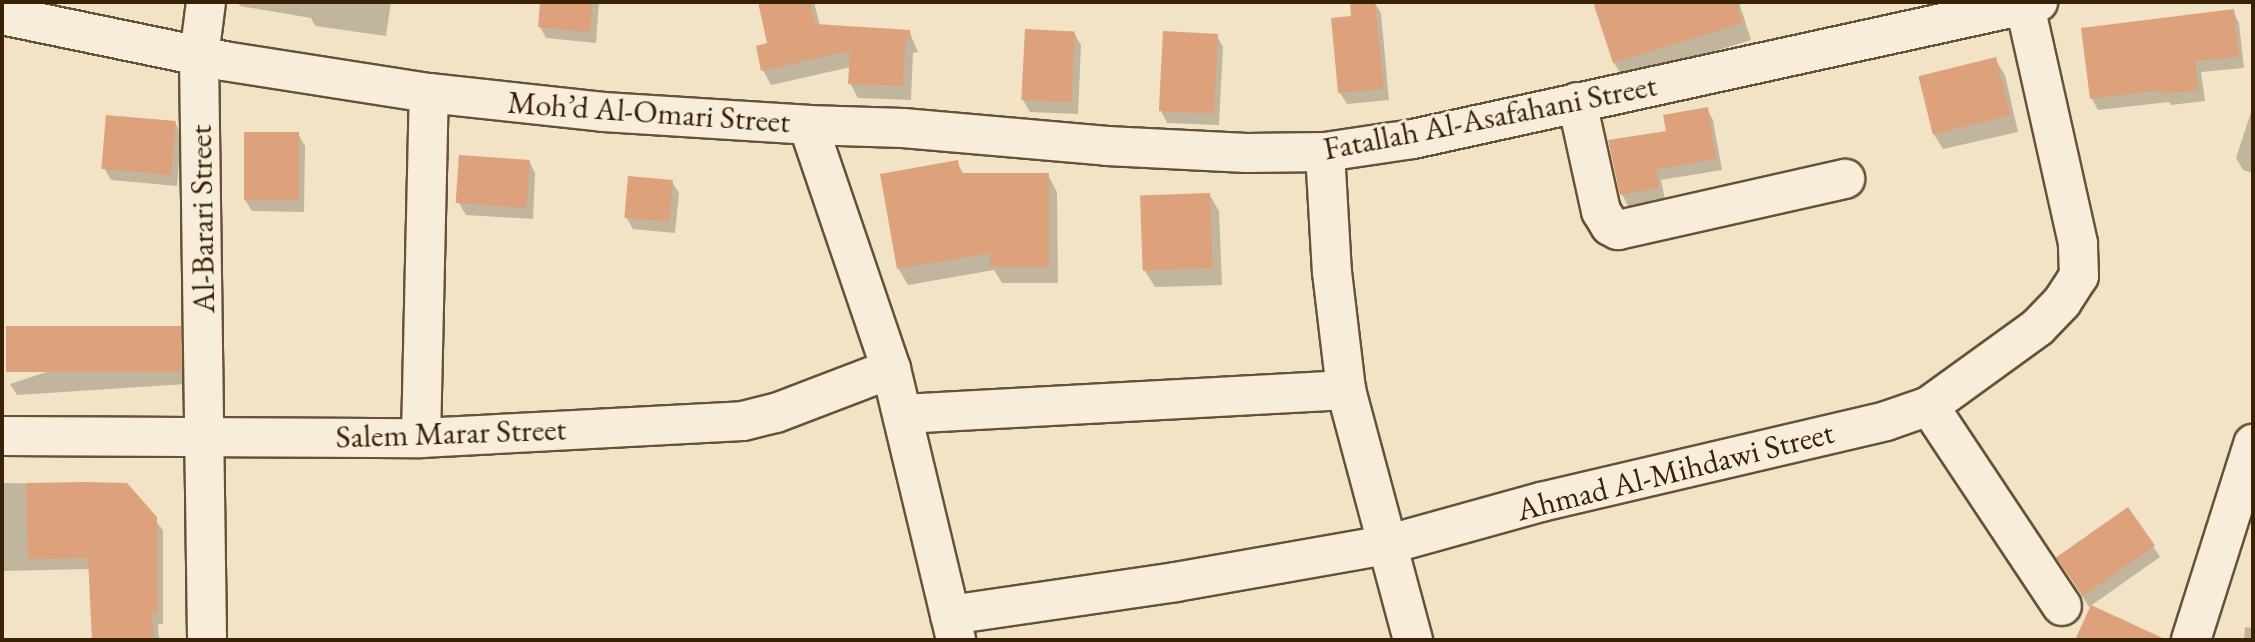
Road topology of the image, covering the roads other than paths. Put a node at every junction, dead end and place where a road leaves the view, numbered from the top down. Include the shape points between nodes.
1 (206, 2) edge
2 (2016, 4) edge
3 (2, 15) edge
4 (199, 57) junction
5 (429, 93) junction
6 (1577, 102) junction
7 (808, 125) junction
8 (1325, 152) junction
9 (1845, 179) dead end
10 (891, 369) junction
11 (1346, 390) junction
12 (1929, 406) junction
13 (902, 414) junction
14 (2, 436) edge
15 (206, 437) junction
16 (421, 438) junction
17 (2253, 444) edge
18 (1386, 545) junction
19 (2062, 606) dead end
20 (953, 627) edge
21 (207, 640) edge
22 (1413, 640) edge
23 (2191, 640) edge

1 - 4 street, Al-Barari Street
2 - 6 street, Fatallah Al-Asafahani Street
2 - 12 street, Ahmad Al-Mihdawi Street via 2078,243 2079,276 2038,327
3 - 4 street, Moh’d Al-Omari Street
4 - 5 street, Moh’d Al-Omari Street
4 - 15 street, Al-Barari Street
5 - 7 street, Moh’d Al-Omari Street via 603,112
5 - 16 street
6 - 8 street, Fatallah Al-Asafahani Street via 1413,139
6 - 9 street via 1601,211 1618,230
7 - 8 street, Fatallah Al-Asafahani Street via 903,128 1107,146
7 - 10 street, Moh’d Al-Omari Street
8 - 11 street via 1332,272
10 - 13 street, Moh’d Al-Omari Street
10 - 16 street, Salem Marar Street via 743,421
11 - 13 street
11 - 18 street
12 - 18 street, Ahmad Al-Mihdawi Street via 1886,421 1541,502
12 - 19 street
13 - 20 street, Moh’d Al-Omari Street
14 - 15 street, Salem Marar Street
15 - 16 street, Salem Marar Street
15 - 21 street, Al-Barari Street
17 - 23 street
18 - 20 street, Ahmad Al-Mihdawi Street
18 - 22 street

